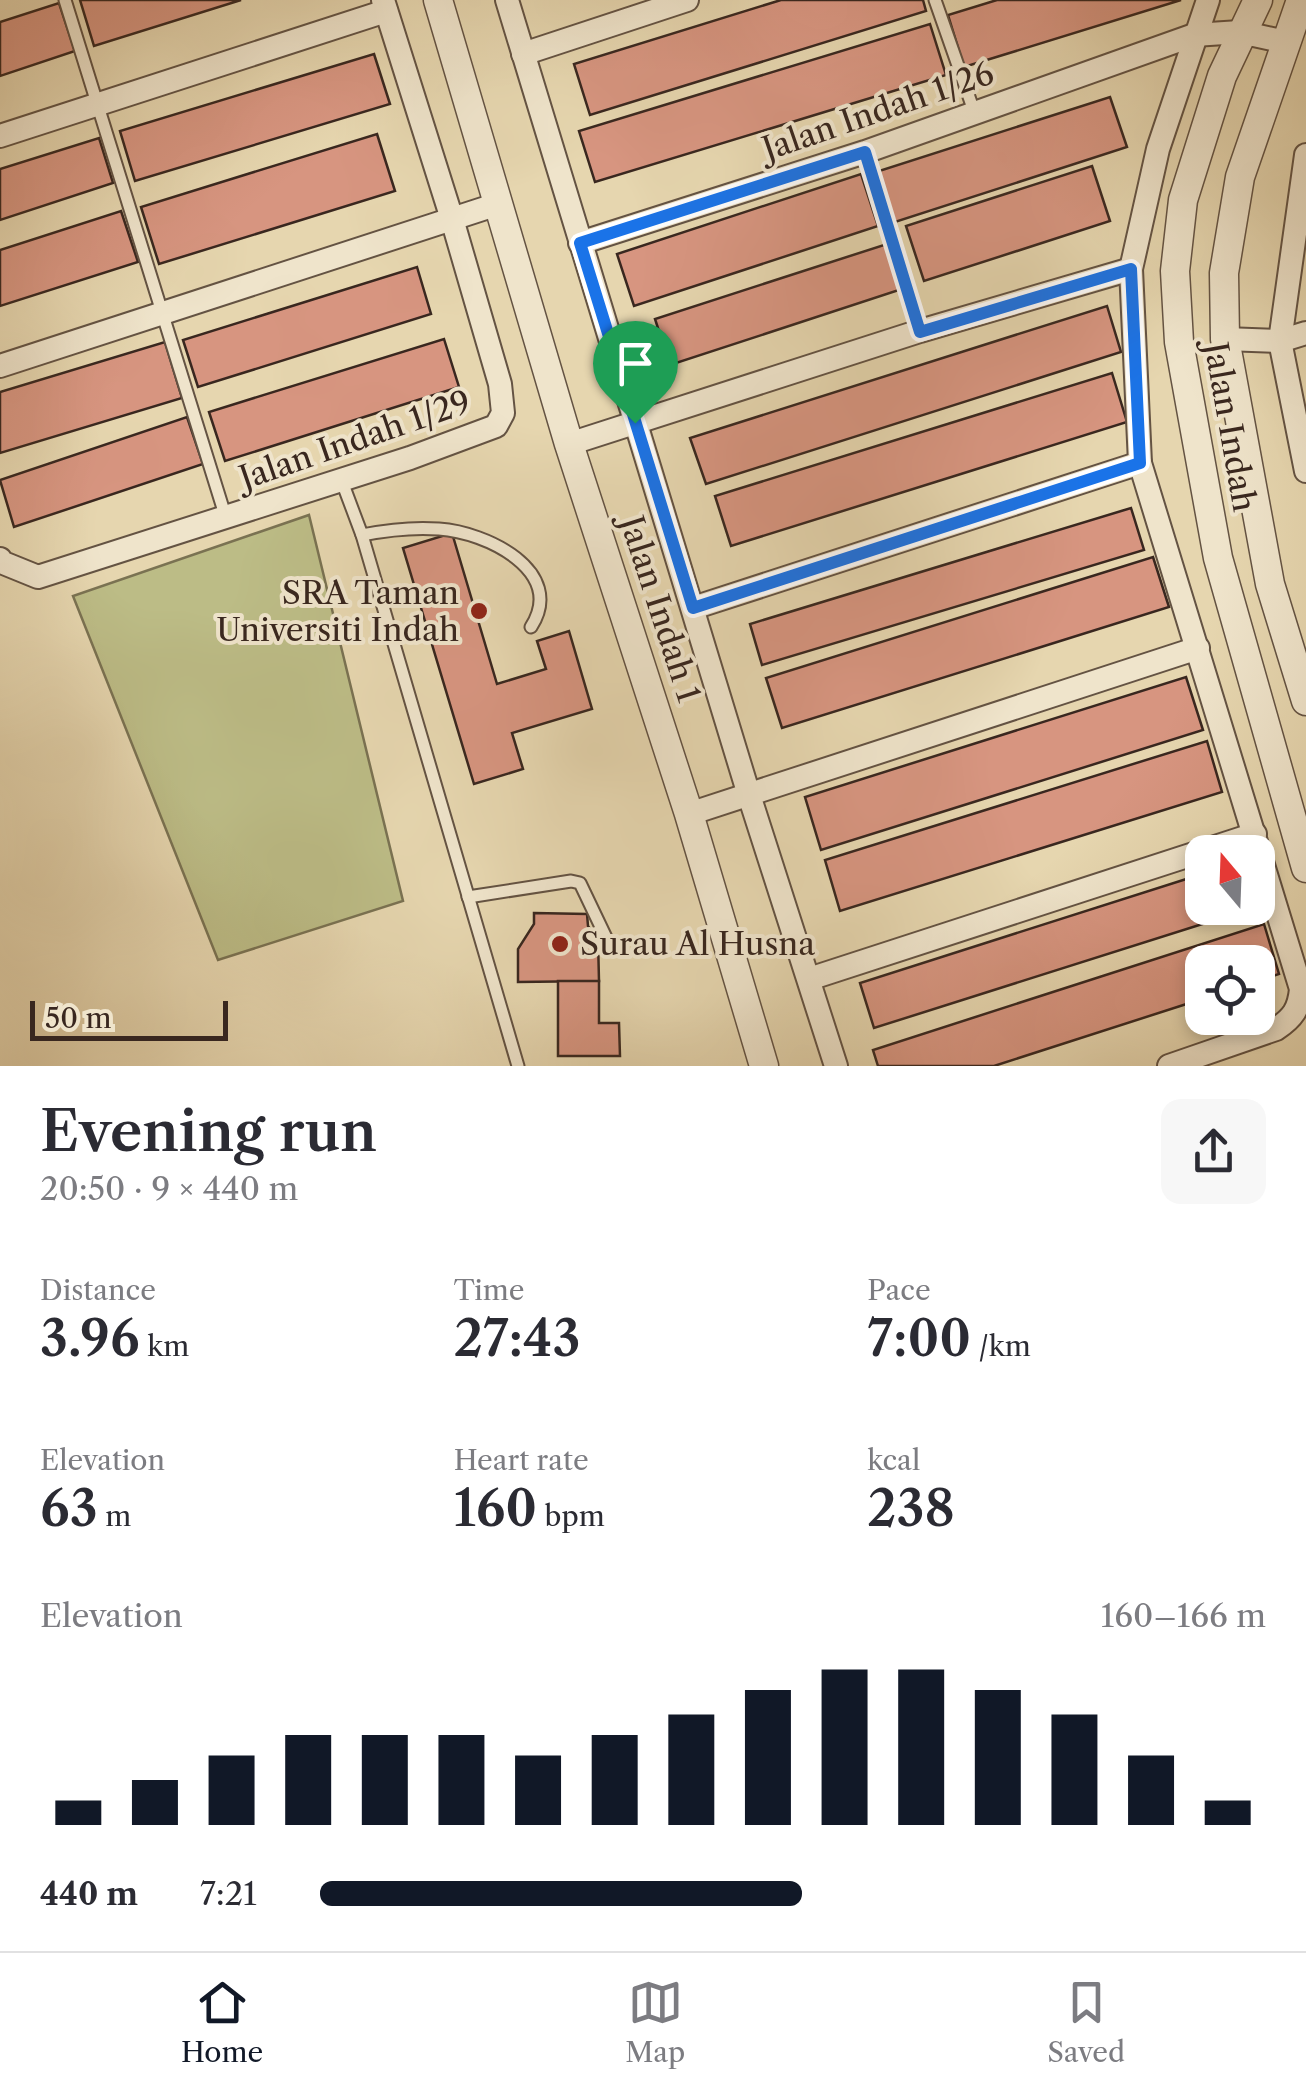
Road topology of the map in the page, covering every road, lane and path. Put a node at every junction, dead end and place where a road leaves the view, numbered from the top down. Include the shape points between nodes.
1 (64, 0) edge
2 (438, 0) edge
3 (507, 0) edge
4 (687, 0) edge
5 (935, 0) edge
6 (1208, 0) edge
7 (1258, 0) edge
8 (1300, 0) edge
9 (384, 6) edge
10 (1240, 32) junction
11 (1194, 35) junction
12 (1286, 42) junction
13 (522, 54) junction
14 (98, 104) junction
15 (975, 114) junction
16 (0, 136) edge
17 (865, 152) junction
18 (1306, 154) edge
19 (498, 204) junction
20 (452, 219) junction
21 (580, 243) junction
22 (1131, 269) junction
23 (163, 313) junction
24 (920, 332) junction
25 (1306, 333) edge
26 (1225, 339) junction
27 (1280, 340) junction
28 (0, 366) edge
29 (635, 423) junction
30 (569, 444) junction
31 (1140, 463) junction
32 (1306, 471) edge
33 (340, 478) junction
34 (226, 518) junction
35 (362, 536) junction
36 (0, 558) edge
37 (693, 608) junction
38 (531, 628) dead end
39 (1198, 648) junction
40 (1306, 701) edge
41 (749, 795) junction
42 (689, 814) junction
43 (1301, 830) edge
44 (1255, 834) junction
45 (1306, 865) edge
46 (468, 897) junction
47 (611, 948) dead end
48 (808, 978) junction
49 (518, 1066) edge
50 (764, 1066) edge
51 (836, 1066) edge
52 (1169, 1066) edge

1 - 14 lane
2 - 19 street, Jalan Indah 1
3 - 13 street
4 - 13 street
5 - 15 lane
6 - 11 street
7 - 10 street, Jalan Indah
8 - 12 street, Jalan Indah
9 - 14 street
9 - 20 street, Jalan Indah 1/29
10 - 11 street, Jalan Indah 1/26
10 - 12 street, Jalan Indah 1/26
10 - 43 street, Jalan Indah via 1183,200 1174,271 1179,342 1218,558
11 - 15 street, Jalan Indah 1/26
11 - 22 street via 1158,149
12 - 26 street, Jalan Indah via 1240,176 1224,273
13 - 21 street
14 - 16 street
14 - 23 lane
15 - 17 street, Jalan Indah 1/26
17 - 21 street, Jalan Indah 1/26
17 - 24 lane
18 - 27 street
19 - 20 street
19 - 30 street, Jalan Indah 1
20 - 23 street
20 - 33 street, Jalan Indah 1/29 via 503,412 496,426 481,433
21 - 29 street
22 - 24 street
22 - 31 street
23 - 28 street
23 - 34 lane
24 - 29 street
25 - 27 street
26 - 27 street
26 - 40 street, Jalan Indah via 1270,584
27 - 32 street
29 - 30 street
29 - 37 street
30 - 42 street, Jalan Indah 1
31 - 37 street
31 - 39 street
33 - 34 street, Jalan Indah 1/29
33 - 35 lane
34 - 36 street, Jalan Indah 1/29 via 38,576
35 - 38 lane via 439,529 500,548 521,560 537,582 542,599
35 - 46 lane
37 - 41 street
39 - 41 street
39 - 44 street
41 - 42 street
41 - 48 street
42 - 50 street, Jalan Indah 1
43 - 45 street, Jalan Indah
44 - 48 street
44 - 52 street via 1301,989 1300,1006 1276,1029
46 - 47 lane via 580,883
46 - 49 lane
48 - 51 street

